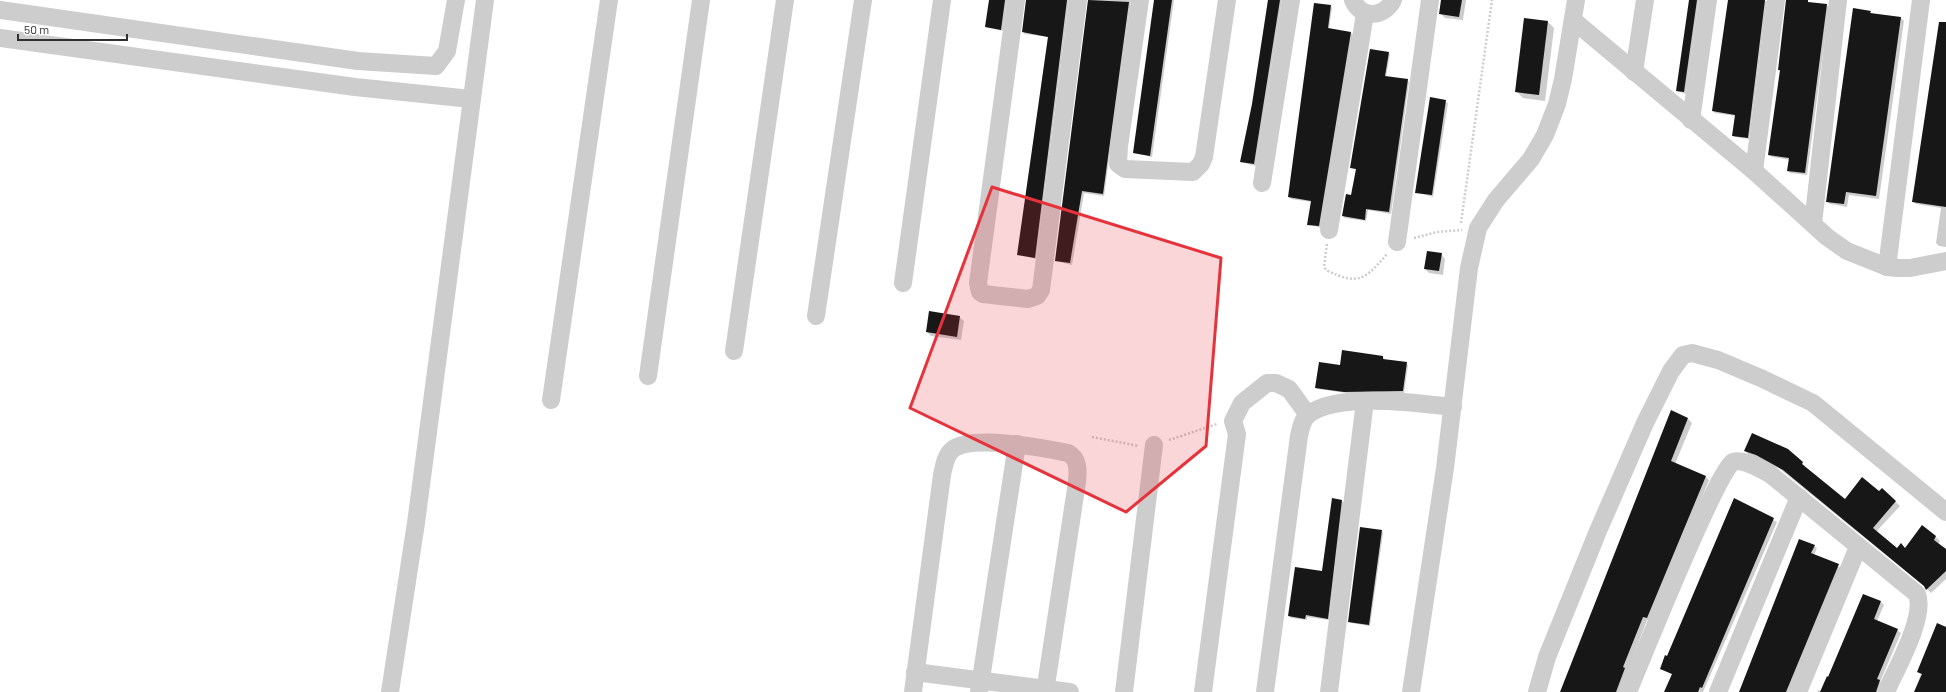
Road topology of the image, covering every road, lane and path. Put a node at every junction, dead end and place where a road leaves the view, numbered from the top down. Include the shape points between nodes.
1 (456, 0) edge
2 (485, 0) edge
3 (609, 0) edge
4 (701, 0) edge
5 (785, 0) edge
6 (863, 0) edge
7 (942, 0) edge
8 (1016, 0) edge
9 (1078, 0) edge
10 (1140, 0) edge
11 (1227, 0) edge
12 (1291, 0) edge
13 (1353, 0) edge
14 (1393, 0) edge
15 (1430, 0) edge
16 (1492, 0) edge
17 (1576, 0) edge
18 (1645, 0) edge
19 (1708, 0) edge
20 (1776, 0) edge
21 (1838, 0) edge
22 (1921, 0) edge
23 (0, 10) edge
24 (1365, 14) junction
25 (1574, 20) junction
26 (97, 25) junction
27 (0, 38) edge
28 (93, 51) junction
29 (358, 61) junction
30 (1634, 72) junction
31 (355, 87) junction
32 (471, 100) junction
33 (1691, 120) junction
34 (1754, 171) junction
35 (1262, 183) dead end
36 (1813, 224) junction
37 (1329, 230) dead end
38 (1461, 230) dead end
39 (1397, 242) dead end
40 (1946, 262) edge
41 (1887, 267) junction
42 (903, 283) dead end
43 (816, 316) dead end
44 (734, 351) dead end
45 (648, 376) dead end
46 (551, 400) dead end
47 (1365, 401) junction
48 (1453, 407) junction
49 (1308, 415) junction
50 (1017, 444) junction
51 (1154, 445) dead end
52 (1799, 497) junction
53 (1946, 512) edge
54 (1858, 547) junction
55 (915, 672) junction
56 (980, 686) edge
57 (1045, 690) edge
58 (390, 692) edge
59 (913, 692) edge
60 (1070, 692) edge
61 (1124, 692) edge
62 (1203, 692) edge
63 (1265, 692) edge
64 (1329, 692) edge
65 (1411, 692) edge
66 (1537, 692) edge
67 (1628, 692) edge
68 (1718, 692) edge
69 (1798, 692) edge
70 (1886, 692) edge

1 - 29 street via 447,51 436,66
2 - 32 street
3 - 46 street
4 - 45 street
5 - 44 street
6 - 43 street
7 - 42 street
8 - 9 street via 978,283 983,294 1028,299 1037,296 1041,290
10 - 11 street via 1118,160 1120,166 1125,169 1193,172 1201,164 1208,134
12 - 35 street
13 - 24 street via 1356,7
14 - 24 street via 1386,10 1376,15
15 - 39 street
16 - 38 path
17 - 25 street
18 - 30 street
19 - 33 street
20 - 34 street
21 - 36 street
22 - 41 street
23 - 26 street
24 - 37 street
25 - 30 street
25 - 48 street via 1558,104 1545,135 1531,159 1496,200 1478,228 1469,268
26 - 28 street
26 - 29 street
27 - 28 street
28 - 31 street
29 - 31 street
30 - 33 street
31 - 32 street
32 - 58 street via 416,523
33 - 34 street
34 - 36 street
36 - 41 street via 1846,251
40 - 41 street via 1910,268
47 - 48 street
47 - 49 street via 1328,405
47 - 64 street
48 - 65 street
49 - 62 street via 1290,389 1276,383 1267,383 1242,403 1233,421 1237,434
49 - 63 street via 1301,426 1299,436
50 - 55 street via 966,444 952,449 945,460
50 - 56 street
50 - 57 street via 1068,453 1073,455 1078,467
51 - 61 street
52 - 54 street
52 - 67 street via 1770,474 1753,465 1739,462 1730,464 1704,511
52 - 68 street
53 - 66 street via 1813,403 1718,360 1692,352 1683,355 1672,371 1646,423 1598,531 1548,657
54 - 69 street
54 - 70 street via 1909,586 1919,600 1917,617
55 - 56 street
55 - 59 street
56 - 57 street
57 - 60 street

